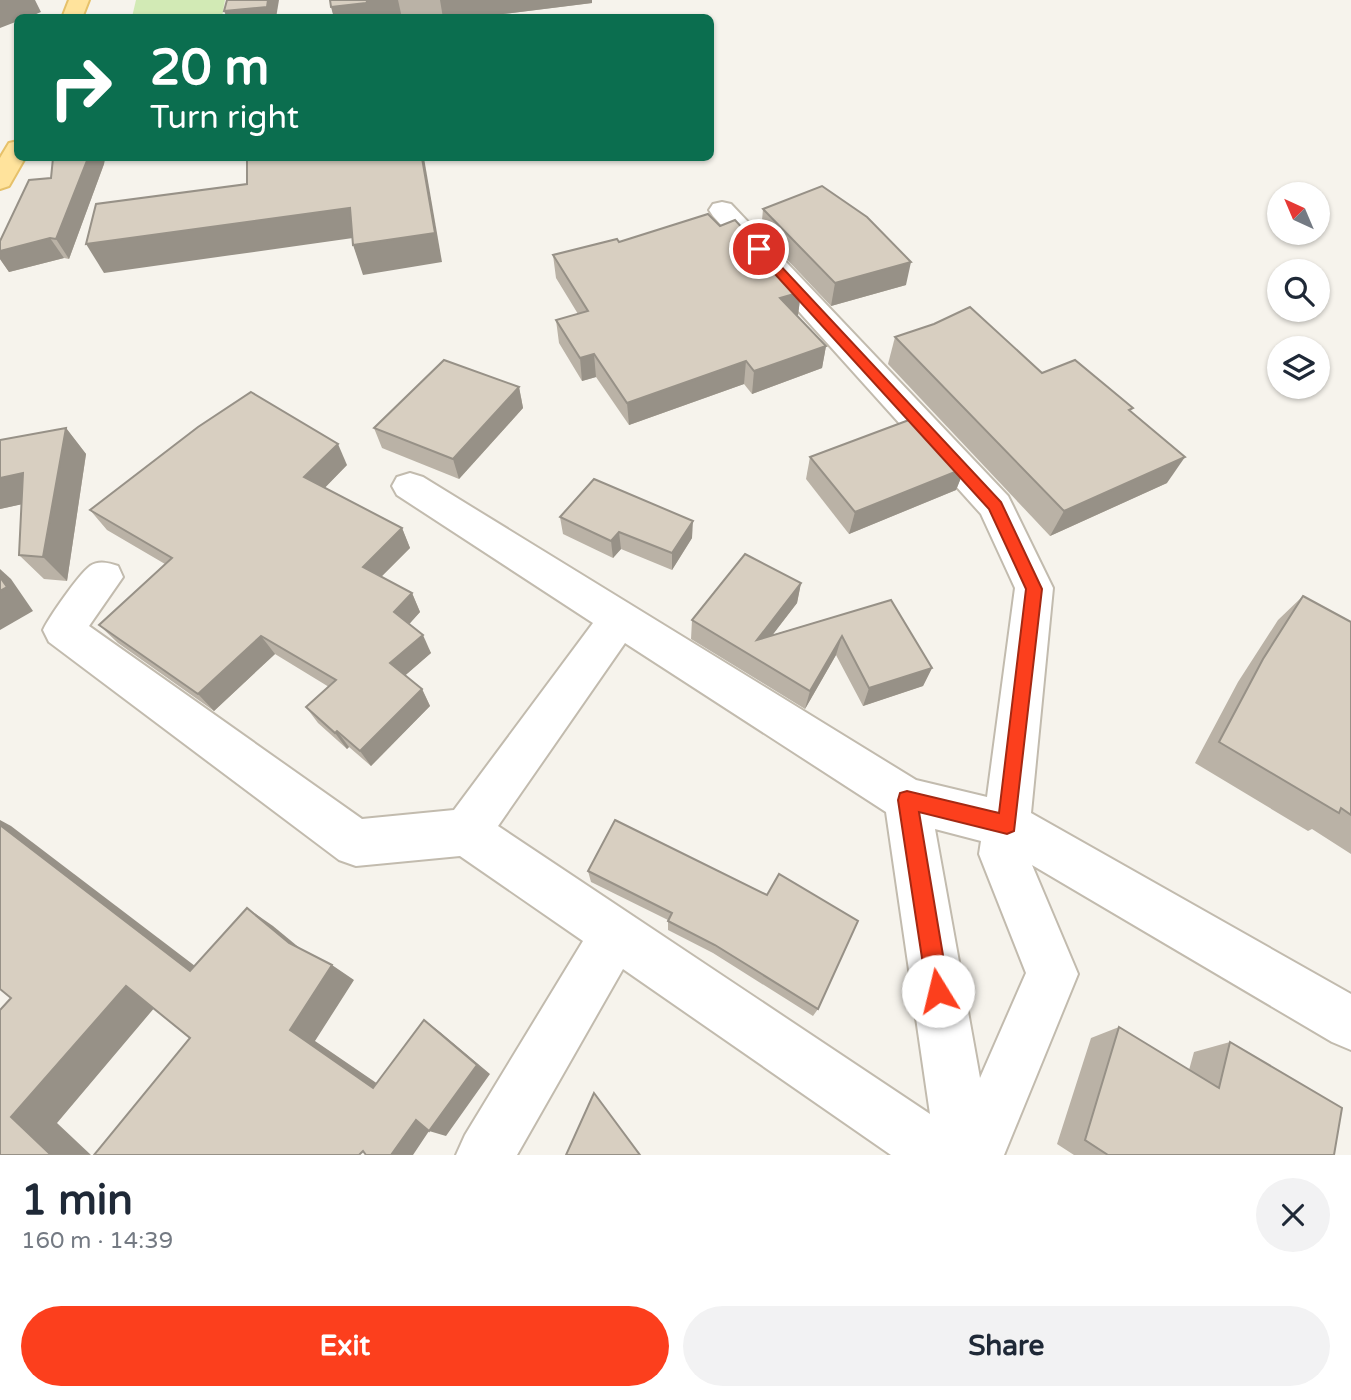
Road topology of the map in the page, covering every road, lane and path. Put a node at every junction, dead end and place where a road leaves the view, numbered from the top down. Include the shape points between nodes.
1 (14, 155) edge
2 (0, 181) edge
3 (722, 210) dead end
4 (410, 486) dead end
5 (104, 577) dead end
6 (619, 619) junction
7 (907, 800) junction
8 (1007, 825) junction
9 (466, 832) junction
10 (616, 933) junction
11 (1351, 1023) edge
12 (485, 1155) edge
13 (941, 1155) edge
14 (965, 1155) edge
15 (975, 1155) edge

1 - 2 main road
3 - 8 street via 995,506 1034,589
4 - 6 street
5 - 9 street via 62,630 356,843
6 - 7 street
6 - 9 street
7 - 8 street
7 - 14 street
8 - 11 street
8 - 15 street via 1003,854 1052,974
9 - 10 street
10 - 12 street
10 - 13 street

